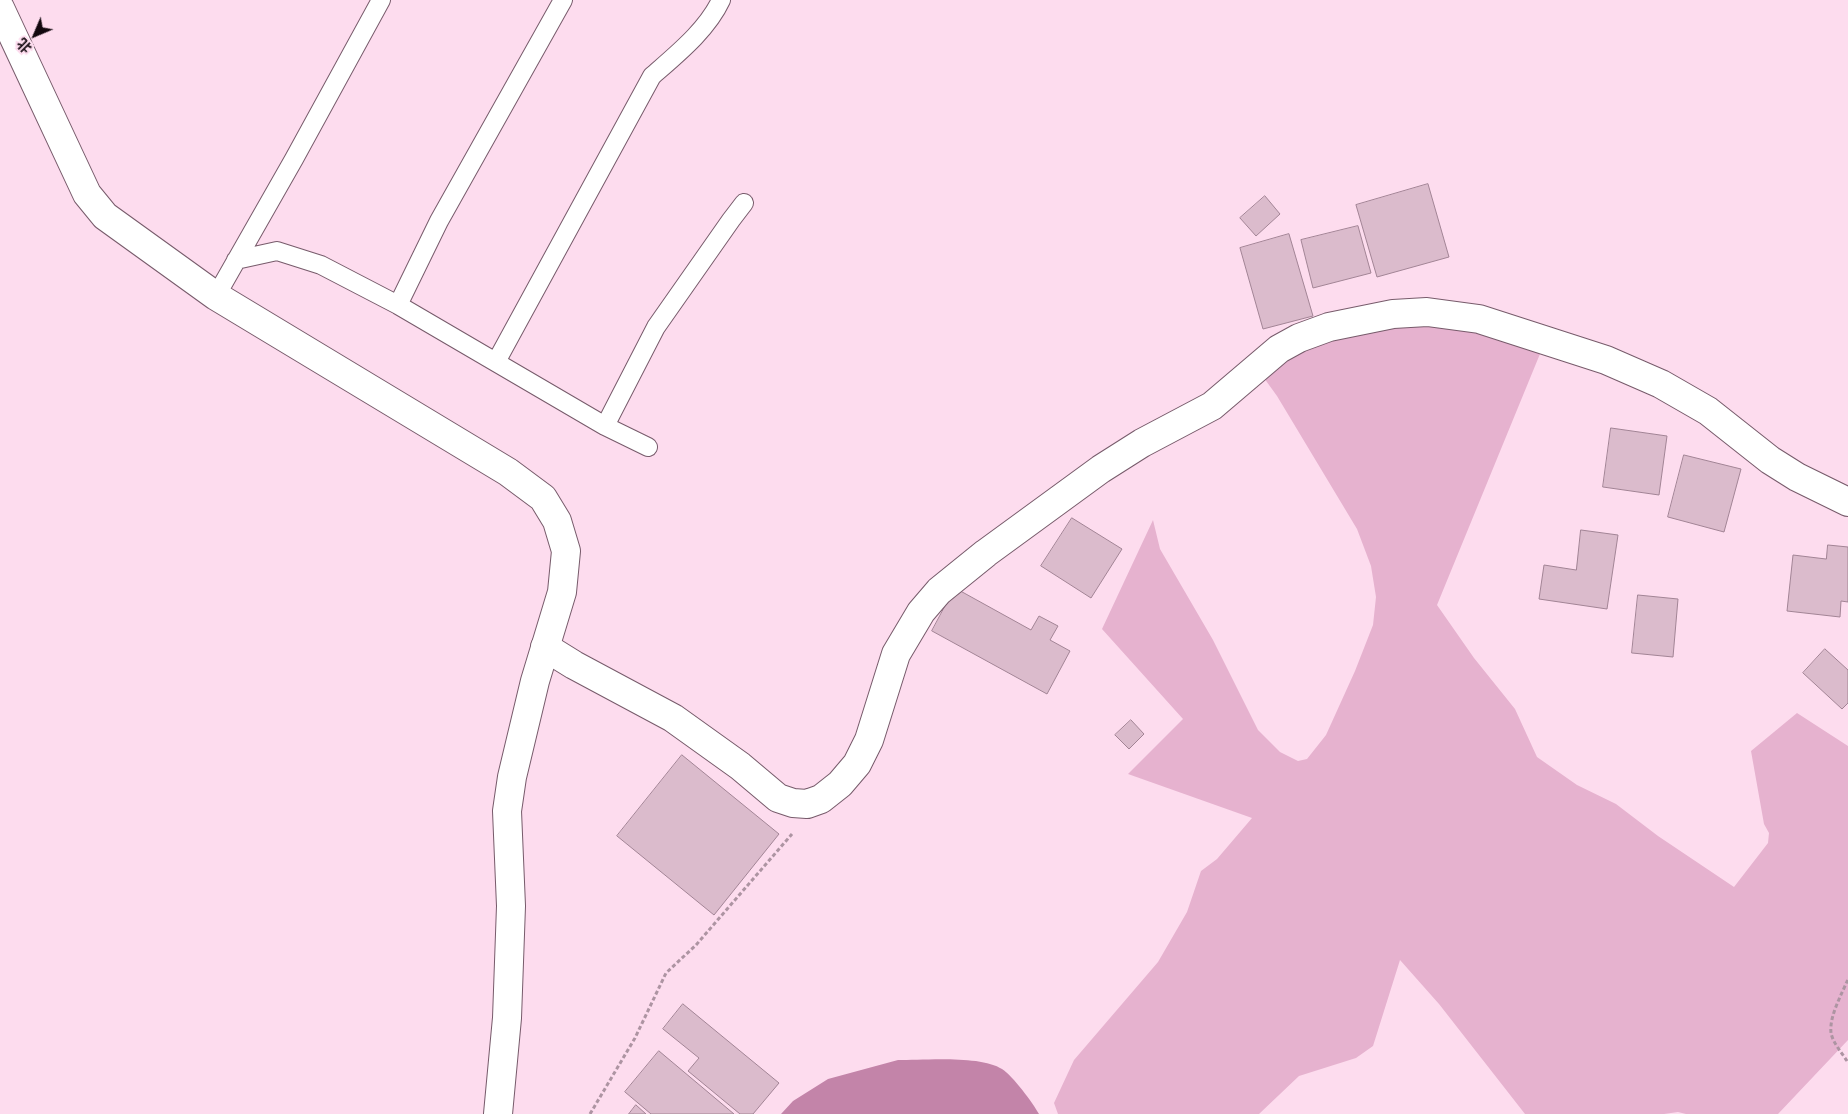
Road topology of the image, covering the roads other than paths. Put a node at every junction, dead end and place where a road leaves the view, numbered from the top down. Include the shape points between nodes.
1 (381, 0) edge
2 (563, 0) edge
3 (721, 0) edge
4 (0, 8) edge
5 (744, 203) dead end
6 (236, 260) junction
7 (216, 296) junction
8 (398, 305) junction
9 (496, 362) junction
10 (605, 426) junction
11 (648, 447) dead end
12 (1848, 502) edge
13 (545, 647) junction
14 (498, 1114) edge

1 - 6 lane
2 - 8 lane via 439,221
3 - 9 lane via 715,13 652,76
4 - 7 street via 86,194 106,216
5 - 10 lane via 656,327
6 - 7 lane
6 - 8 lane via 277,251 321,265
7 - 13 street via 508,472 543,498 557,521 566,551 562,592
8 - 9 lane
9 - 10 lane
10 - 11 lane
12 - 13 street via 1796,477 1708,411 1661,384 1606,360 1479,319 1428,312 1393,314 1330,327 1298,338 1279,349 1212,406 1101,469 939,591 921,612 896,654 869,740 857,764 821,799 807,804 778,798 673,718
13 - 14 street via 512,776 507,811 511,906 507,1018

